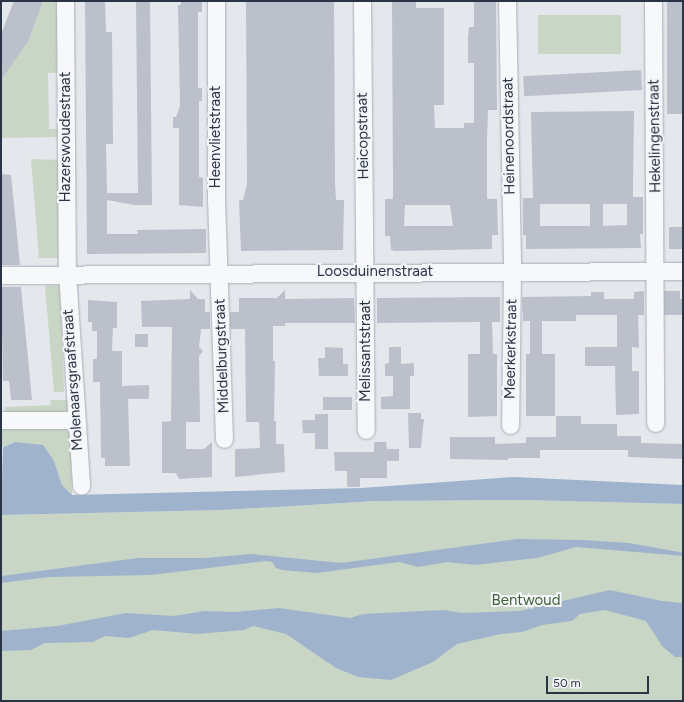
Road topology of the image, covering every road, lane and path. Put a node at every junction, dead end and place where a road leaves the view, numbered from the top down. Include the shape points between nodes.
1 (65, 1) edge
2 (216, 1) edge
3 (362, 1) edge
4 (507, 1) edge
5 (653, 1) edge
6 (656, 271) junction
7 (683, 271) edge
8 (366, 272) junction
9 (512, 272) junction
10 (67, 273) junction
11 (219, 273) junction
12 (1, 275) edge
13 (1, 420) edge
14 (75, 420) junction
15 (655, 423) dead end
16 (510, 425) dead end
17 (366, 430) dead end
18 (224, 439) dead end
19 (81, 486) dead end

1 - 10 street, Hazerswoudestraat
2 - 11 street, Heenvlietstraat
3 - 8 street, Heicopstraat
4 - 9 street, Heinenoordstraat
5 - 6 street, Hekelingenstraat
6 - 7 street, Loosduinenstraat
6 - 9 street, Loosduinenstraat
6 - 15 street, Hekelingenstraat
8 - 9 street, Loosduinenstraat
8 - 11 street, Loosduinenstraat
8 - 17 street, Melissantstraat
9 - 16 street, Meerkerkstraat
10 - 11 street, Loosduinenstraat
10 - 12 street, Loosduinenstraat
10 - 14 street, Molenaarsgraafstraat
11 - 18 street, Middelburgstraat
13 - 14 street
14 - 19 street, Molenaarsgraafstraat

